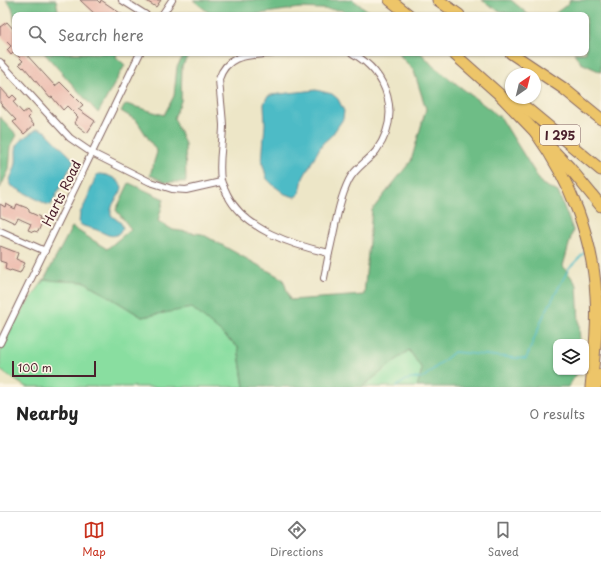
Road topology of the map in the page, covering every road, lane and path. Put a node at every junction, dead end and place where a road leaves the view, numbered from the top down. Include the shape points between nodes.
1 (122, 0) edge
2 (172, 0) edge
3 (438, 0) edge
4 (393, 3) edge
5 (141, 12) edge
6 (164, 12) edge
7 (405, 12) edge
8 (455, 12) edge
9 (139, 56) edge
10 (252, 56) edge
11 (358, 56) edge
12 (457, 56) edge
13 (462, 56) edge
14 (515, 56) edge
15 (0, 62) edge
16 (563, 88) junction
17 (505, 90) edge
18 (521, 104) edge
19 (601, 112) edge
20 (601, 119) edge
21 (536, 133) junction
22 (92, 153) junction
23 (601, 170) edge
24 (221, 182) junction
25 (601, 206) edge
26 (0, 231) edge
27 (45, 251) junction
28 (329, 253) junction
29 (324, 278) dead end
30 (0, 343) edge
31 (601, 375) edge
32 (591, 387) edge
33 (596, 387) edge

1 - 5 street
2 - 6 street
3 - 8 highway
4 - 7 highway
9 - 22 street, Harts Road
10 - 24 street via 236,58 224,66 219,79 223,125 219,156
11 - 28 street via 371,66 384,86 388,98 388,121 378,148 350,178 342,198
12 - 21 highway via 500,94
13 - 17 highway
14 - 16 highway, I 295
15 - 22 street via 70,138
16 - 19 highway
16 - 20 highway, I 295
18 - 23 highway, I 295
21 - 25 highway via 569,167
21 - 32 highway via 563,177 583,223 592,261 596,297 596,338
22 - 24 street via 160,186 172,189 186,190
22 - 27 street, Harts Road
24 - 28 street via 229,199 253,224 300,246
26 - 27 street
27 - 30 street, Harts Road
28 - 29 street
31 - 33 highway

